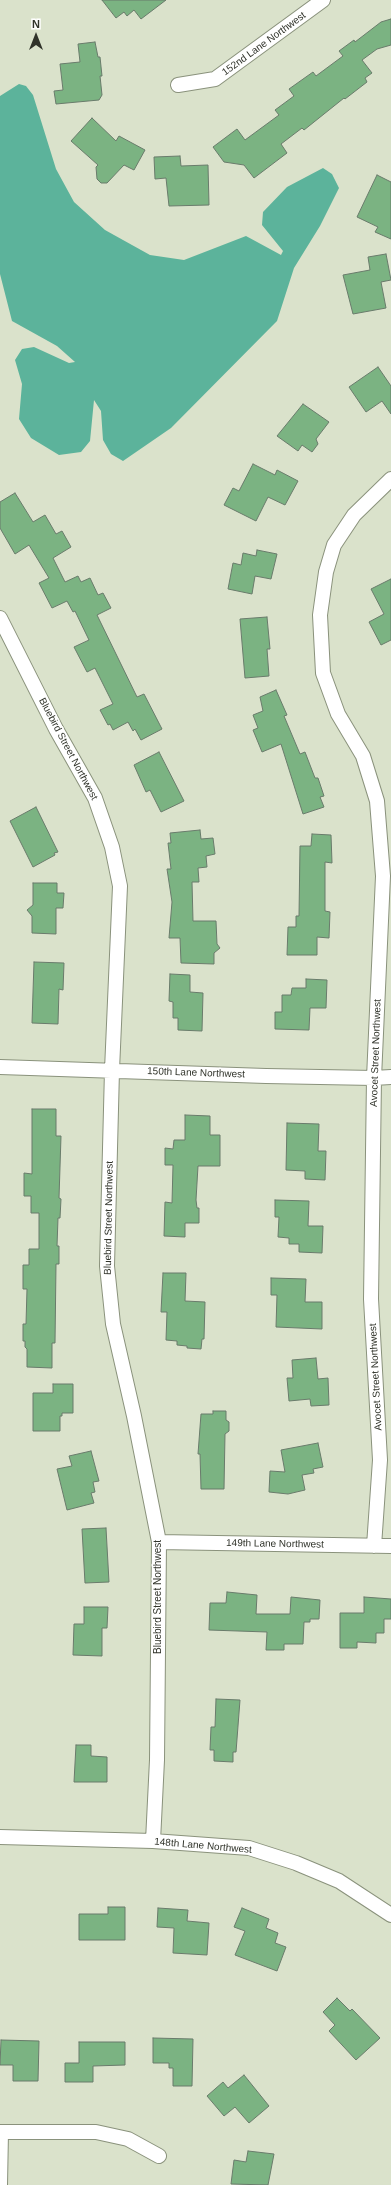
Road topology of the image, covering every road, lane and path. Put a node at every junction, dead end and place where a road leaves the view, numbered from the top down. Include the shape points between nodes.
1 (323, 0) edge
2 (178, 85) dead end
3 (391, 479) edge
4 (0, 618) edge
5 (0, 1067) edge
6 (112, 1070) junction
7 (391, 1077) edge
8 (374, 1078) junction
9 (159, 1542) junction
10 (374, 1546) junction
11 (391, 1546) edge
12 (0, 1837) edge
13 (153, 1841) junction
14 (391, 1915) edge
15 (0, 2132) edge
16 (159, 2156) dead end
17 (0, 2185) edge

1 - 2 street, 152nd Lane Northwest via 215,79
3 - 8 street, Avocet Street Northwest via 354,515 334,545 326,572 320,615 323,673 338,714 362,756 377,802 383,876
4 - 6 street, Bluebird Street Northwest via 56,729 95,798 112,846 120,886
5 - 6 street, 150th Lane Northwest
6 - 8 street, 150th Lane Northwest
6 - 9 street, Bluebird Street Northwest via 107,1266 113,1324
7 - 8 street, 150th Lane Northwest
8 - 10 street, Avocet Street Northwest via 371,1299 380,1460
9 - 10 street, 149th Lane Northwest
9 - 13 street, Bluebird Street Northwest via 157,1753
10 - 11 street, 149th Lane Northwest
12 - 13 street, 148th Lane Northwest
13 - 14 street, 148th Lane Northwest via 249,1848 296,1863 339,1881
15 - 16 street via 96,2132 128,2139
15 - 17 street

